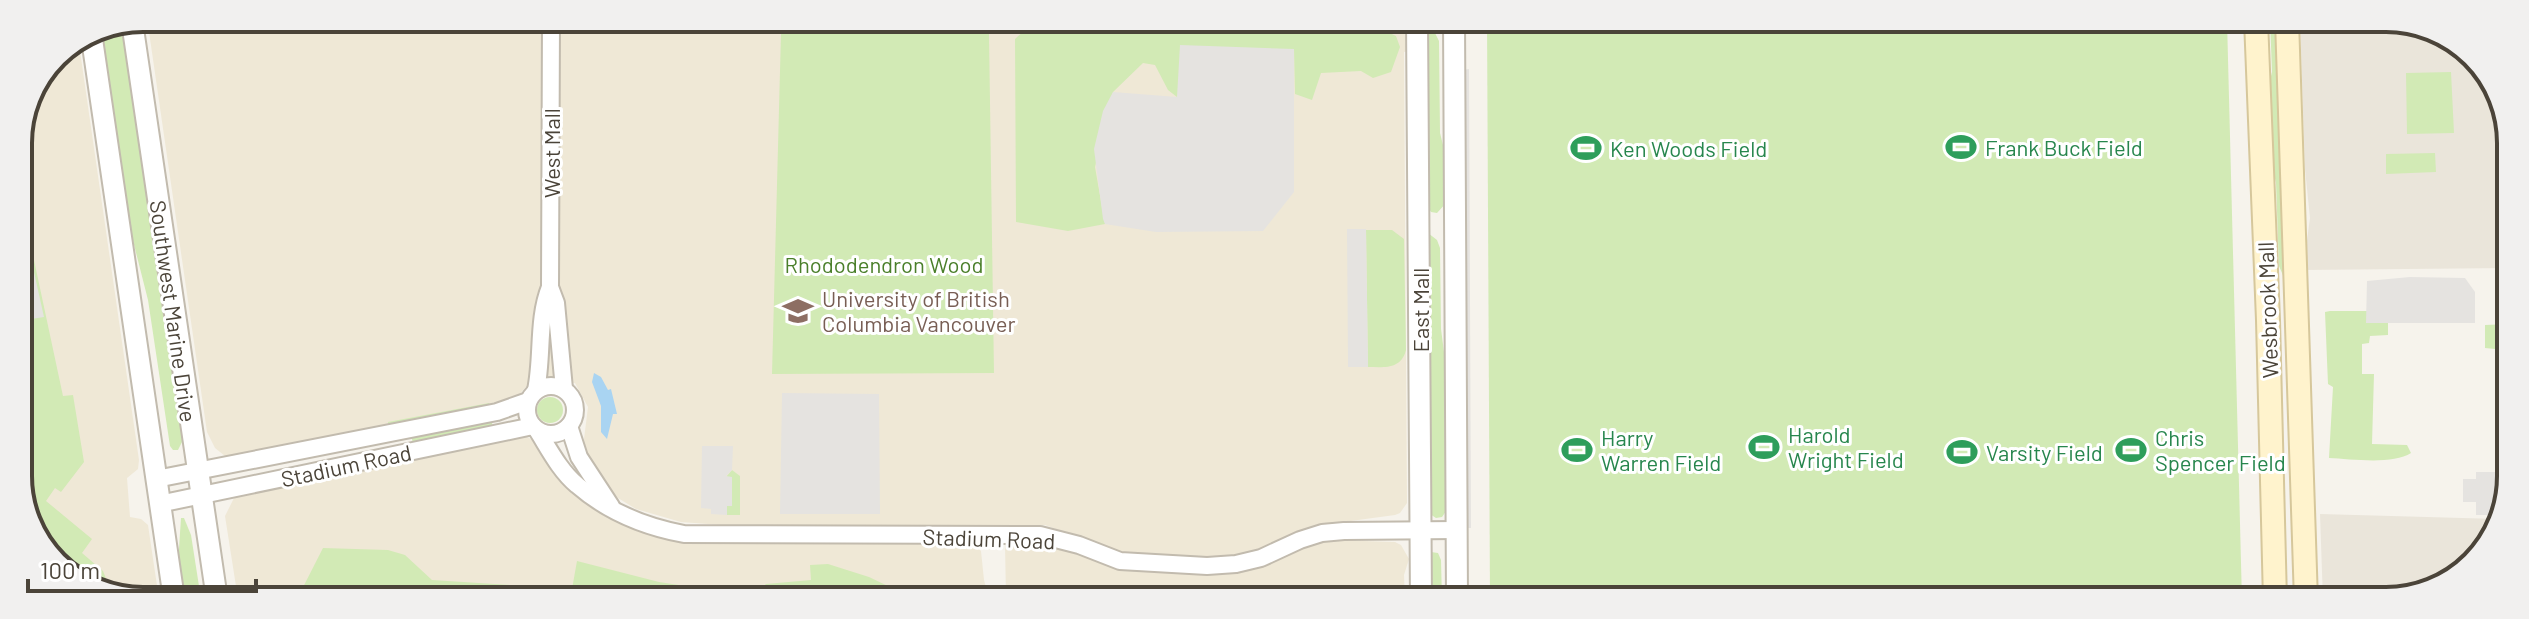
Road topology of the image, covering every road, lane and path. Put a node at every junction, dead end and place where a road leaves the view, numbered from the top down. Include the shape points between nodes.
1 (551, 32) edge
2 (1417, 32) edge
3 (1454, 32) edge
4 (2256, 32) edge
5 (2287, 32) edge
6 (134, 33) edge
7 (93, 45) edge
8 (550, 287) junction
9 (564, 389) junction
10 (532, 395) junction
11 (569, 426) junction
12 (535, 428) junction
13 (197, 471) junction
14 (156, 479) junction
15 (201, 495) junction
16 (159, 504) junction
17 (612, 507) junction
18 (1421, 530) junction
19 (1457, 530) junction
20 (172, 587) edge
21 (215, 587) edge
22 (1421, 587) edge
23 (1457, 587) edge
24 (2275, 587) edge
25 (2306, 587) edge

1 - 8 street, West Mall
2 - 18 street, East Mall
3 - 19 street, East Mall
4 - 24 main road, Wesbrook Mall
5 - 25 main road, Wesbrook Mall
6 - 13 street, Southwest Marine Drive
7 - 14 street, Southwest Marine Drive
8 - 9 street, West Mall
8 - 10 street, West Mall
9 - 10 street via 551,386
9 - 11 street via 575,407
10 - 12 street via 527,414
10 - 13 street, Stadium Road via 497,412
11 - 12 street via 555,434
11 - 17 street, Stadium Road via 579,457
12 - 15 street, Stadium Road
12 - 17 street, Stadium Road via 576,485
13 - 14 street, Stadium Road
13 - 15 street, Southwest Marine Drive
14 - 16 street, Southwest Marine Drive
15 - 16 street, Stadium Road
15 - 21 street, Southwest Marine Drive
16 - 20 street, Southwest Marine Drive
17 - 18 street, Stadium Road via 648,526 684,534 1040,535 1120,561 1207,566 1261,558 1322,533
18 - 19 street, Stadium Road
18 - 22 street, East Mall
19 - 23 street, East Mall

